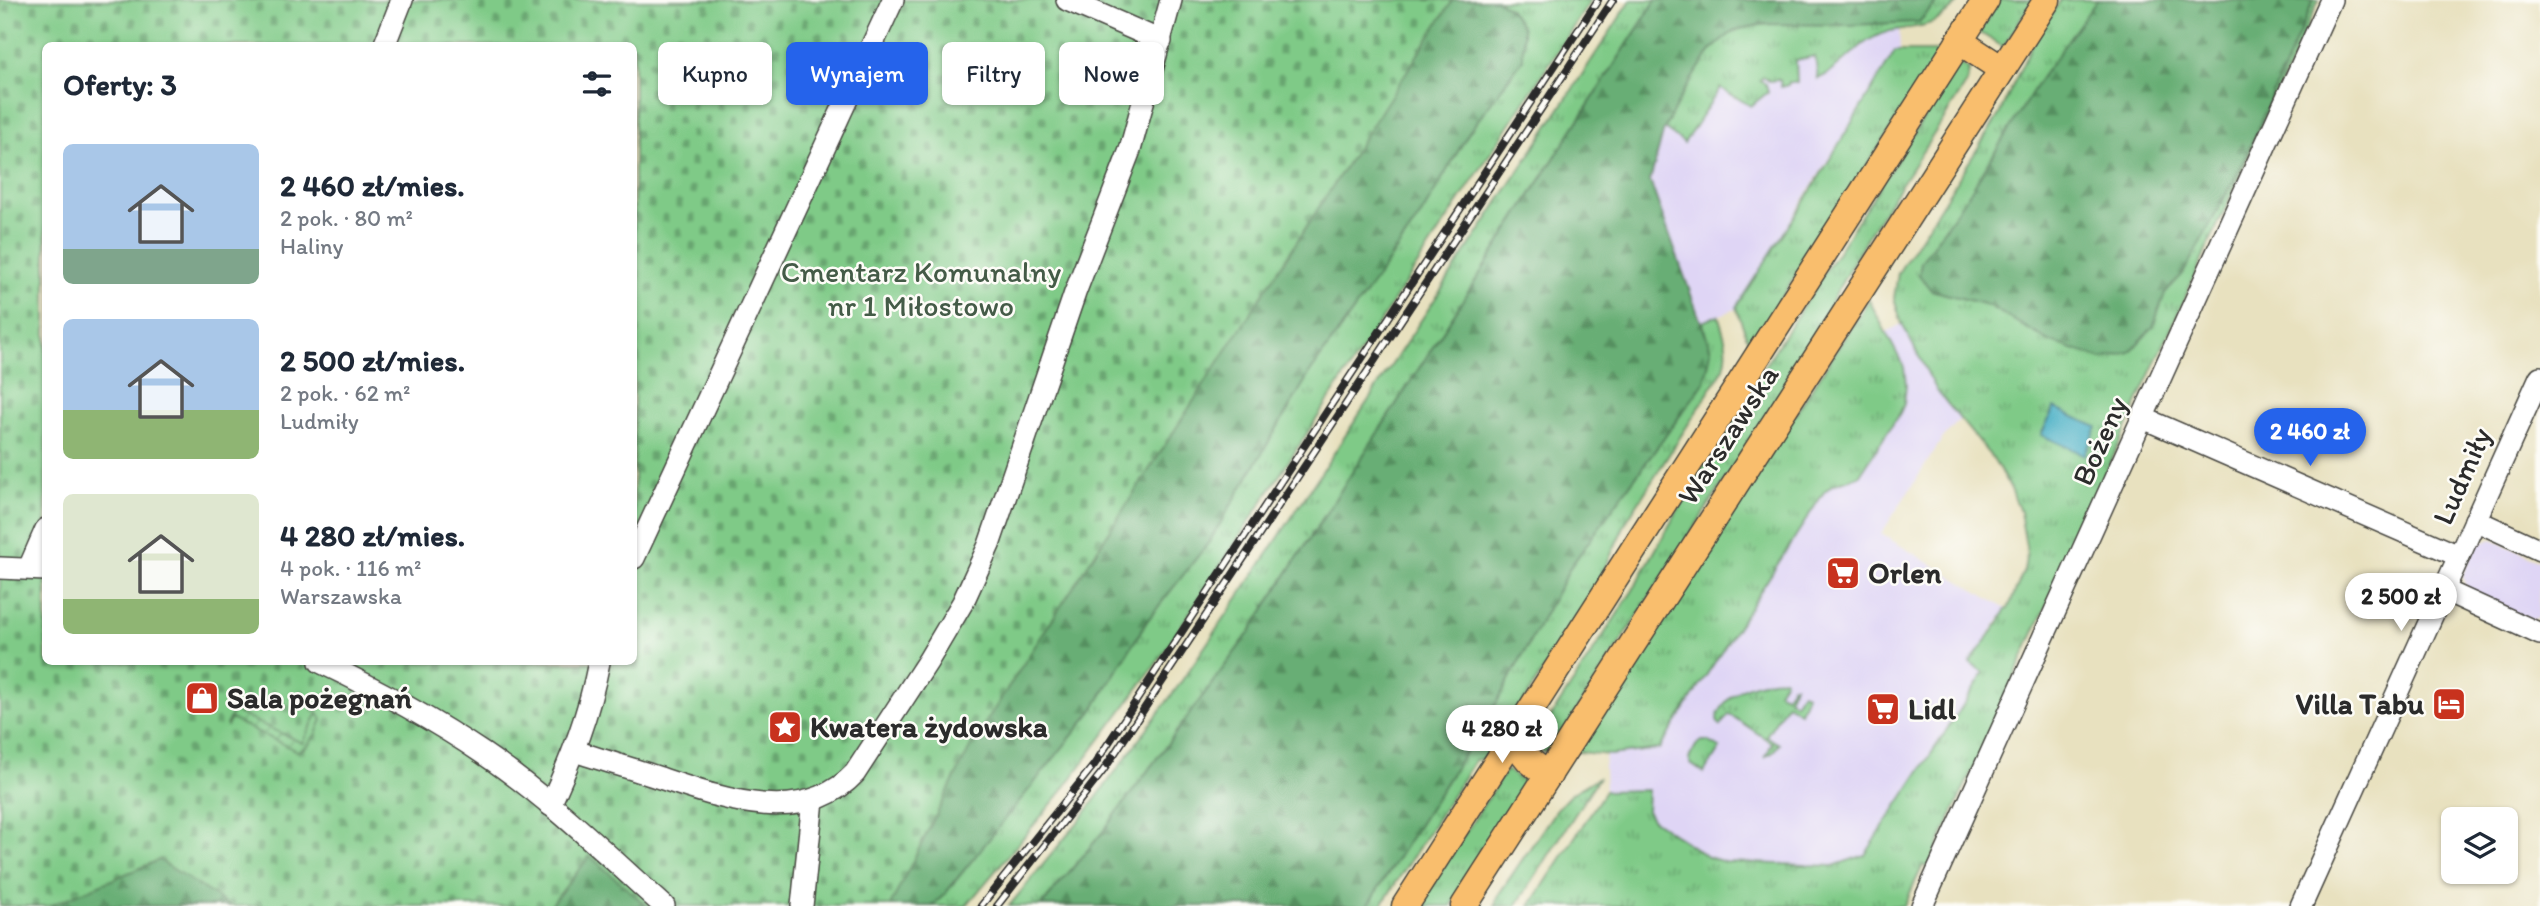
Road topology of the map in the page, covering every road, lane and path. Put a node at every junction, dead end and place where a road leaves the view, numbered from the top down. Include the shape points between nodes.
1 (402, 0) edge
2 (893, 0) edge
3 (1067, 0) edge
4 (1171, 0) edge
5 (1986, 0) edge
6 (2047, 0) edge
7 (2330, 0) edge
8 (1161, 41) junction
9 (1959, 41) junction
10 (386, 42) edge
11 (2002, 69) junction
12 (2540, 377) edge
13 (2143, 418) junction
14 (2475, 520) junction
15 (42, 546) edge
16 (2540, 550) edge
17 (637, 552) edge
18 (2459, 556) junction
19 (0, 568) edge
20 (37, 569) edge
21 (2444, 590) junction
22 (2540, 633) edge
23 (326, 665) edge
24 (598, 665) edge
25 (1521, 725) junction
26 (575, 751) junction
27 (1549, 775) junction
28 (813, 800) junction
29 (550, 805) junction
30 (664, 906) edge
31 (802, 906) edge
32 (1405, 906) edge
33 (1464, 906) edge
34 (1922, 906) edge
35 (2301, 906) edge

1 - 10 street
2 - 17 street
3 - 8 street
4 - 8 street
5 - 9 main road, Warszawska
6 - 11 main road, Warszawska
7 - 13 street, Bożeny
8 - 28 street via 1129,150 982,561 928,661 855,772 842,787
9 - 11 main road
9 - 25 main road, Warszawska
11 - 27 main road, Warszawska
12 - 14 street, Ludmiły
13 - 18 street
13 - 34 street, Bożeny
14 - 16 street
14 - 18 street, Ludmiły
15 - 20 street
18 - 21 street, Ludmiły
19 - 20 street
21 - 22 street
21 - 35 street, Ludmiły
23 - 29 street via 418,711 486,755
24 - 26 street
25 - 27 main road via 1523,754
25 - 32 main road, Warszawska
26 - 28 street via 722,798 760,804
26 - 29 street
27 - 33 main road, Warszawska
28 - 31 street
29 - 30 street

